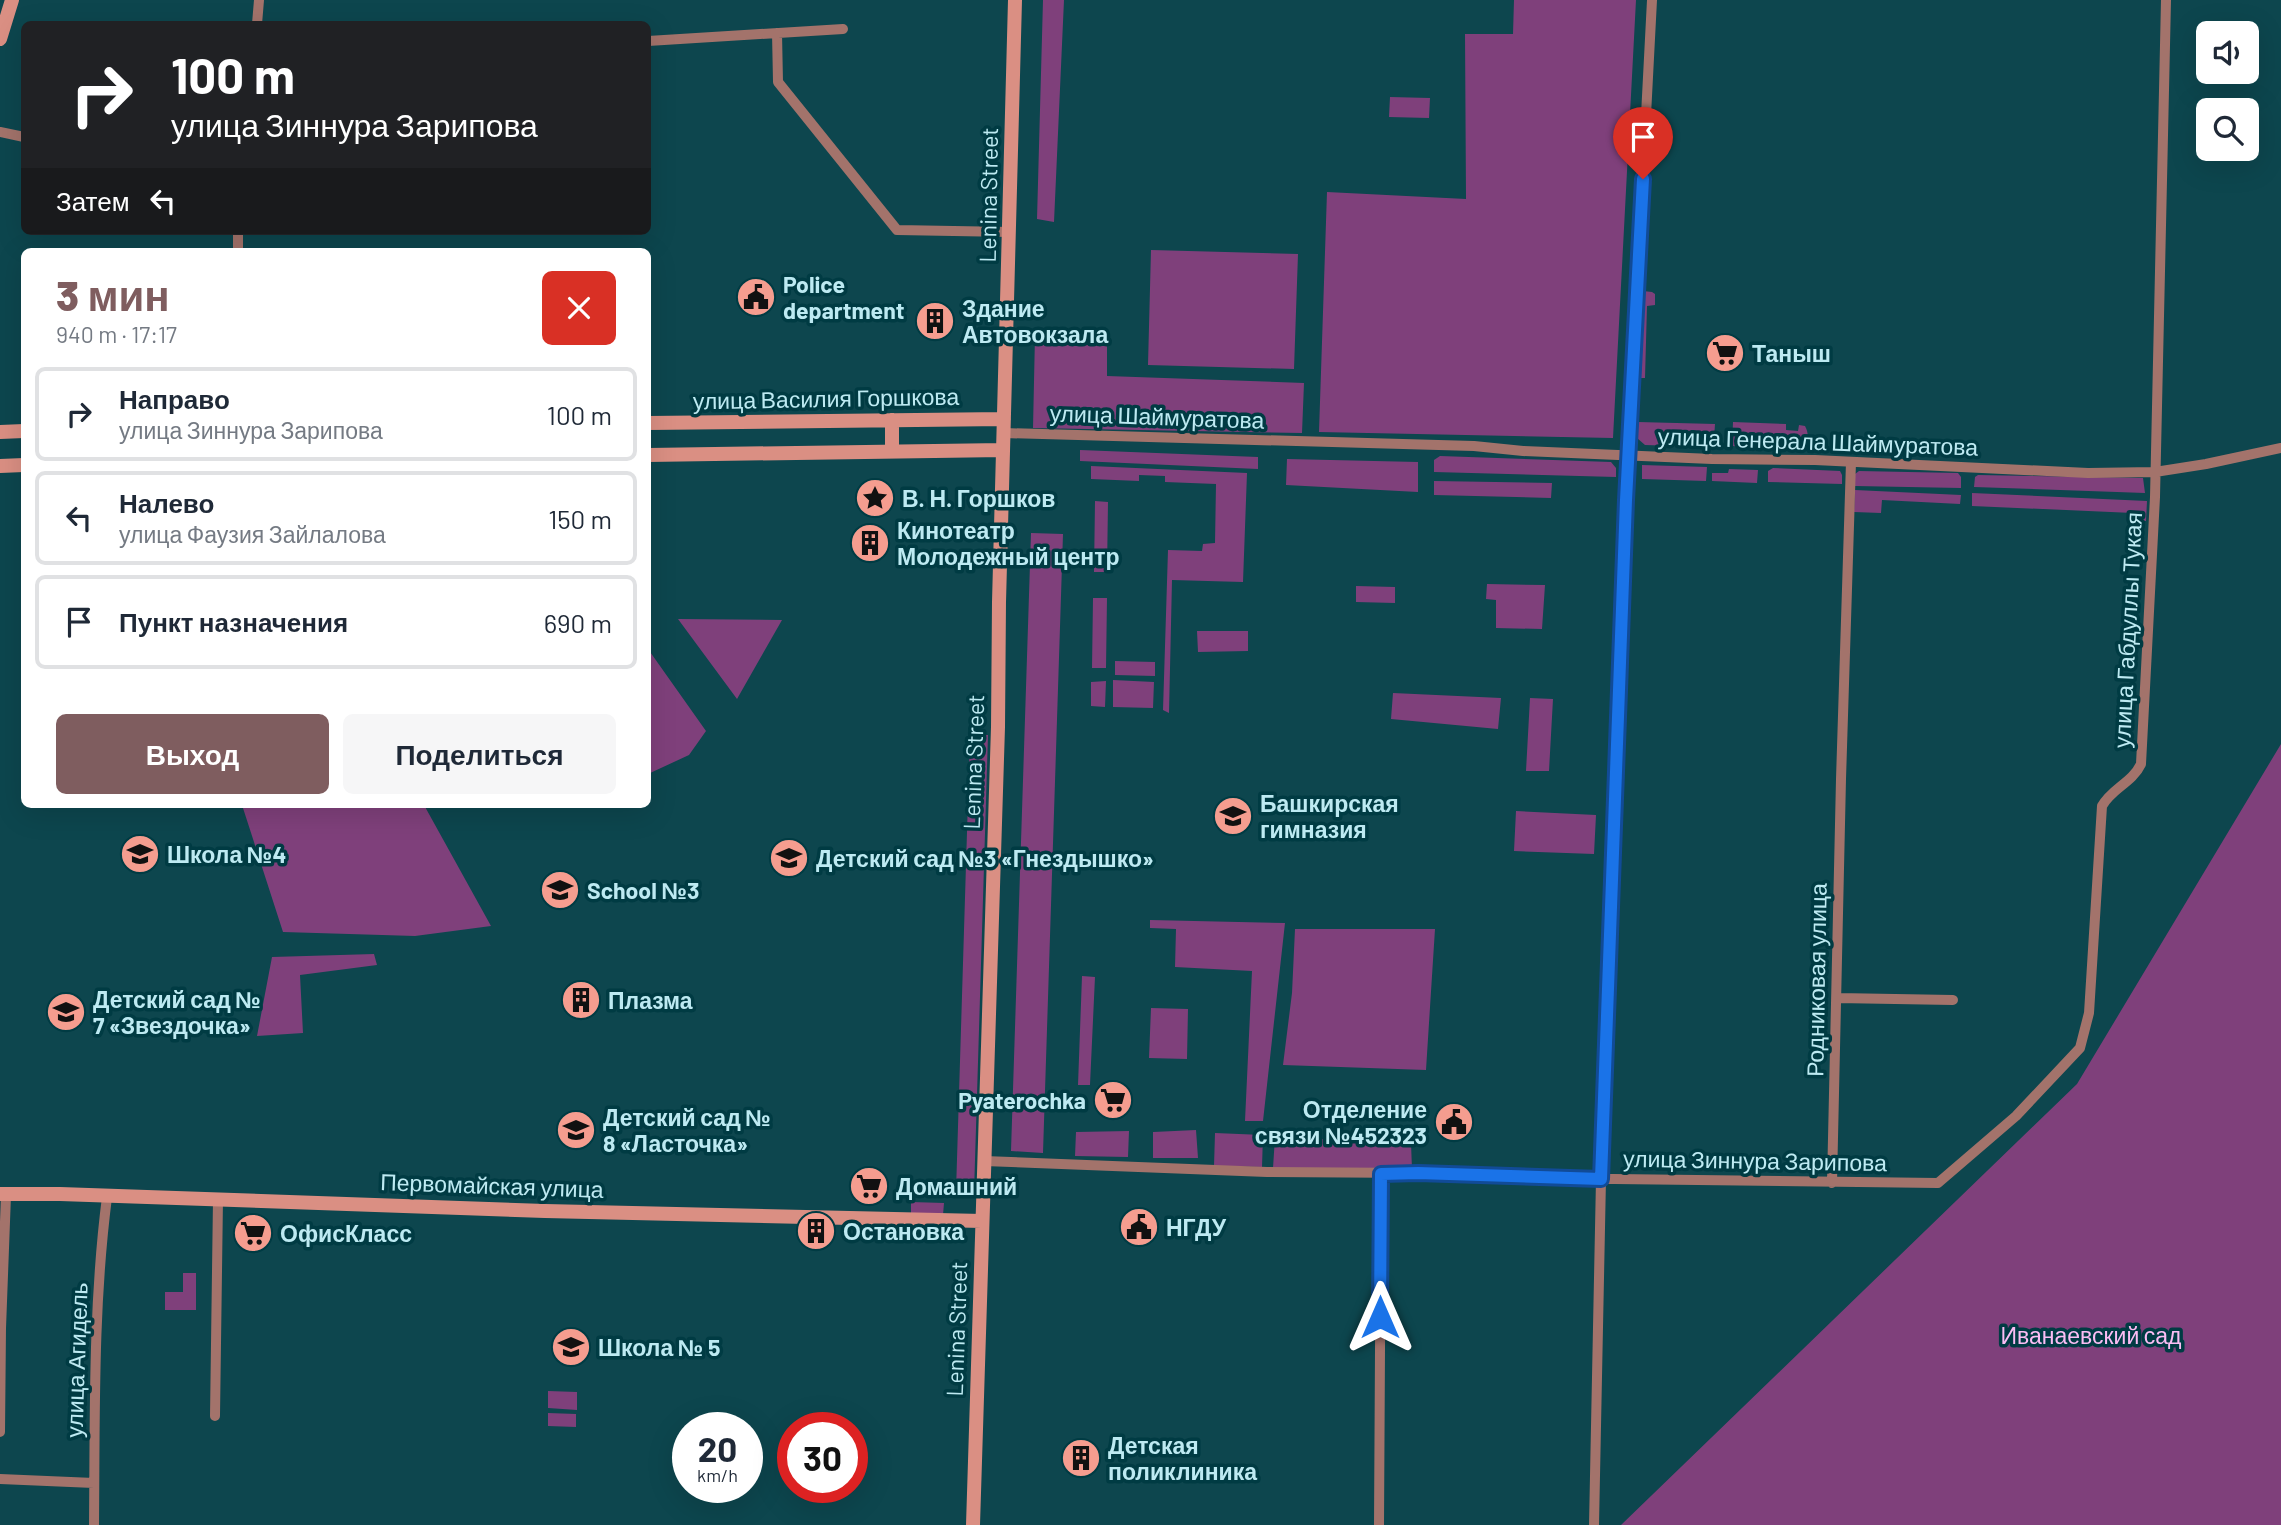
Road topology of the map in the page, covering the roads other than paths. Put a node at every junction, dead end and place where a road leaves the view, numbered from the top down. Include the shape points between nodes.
1 (12, 0) edge
2 (259, 0) edge
3 (1015, 0) edge
4 (1652, 0) edge
5 (2166, 0) edge
6 (257, 21) edge
7 (843, 29) dead end
8 (777, 33) junction
9 (0, 38) edge
10 (651, 41) edge
11 (0, 132) edge
12 (21, 136) edge
13 (1010, 232) junction
14 (892, 420) junction
15 (651, 423) edge
16 (1004, 426) junction
17 (21, 431) edge
18 (0, 432) edge
19 (1310, 442) joint
20 (2281, 448) edge
21 (892, 450) junction
22 (1003, 450) junction
23 (651, 455) edge
24 (1629, 455) junction
25 (1851, 462) junction
26 (21, 465) edge
27 (0, 466) edge
28 (2155, 472) junction
29 (1837, 998) junction
30 (1953, 1000) dead end
31 (984, 1161) junction
32 (1381, 1174) junction
33 (1601, 1179) junction
34 (1832, 1182) junction
35 (1938, 1183) joint
36 (3, 1195) edge
37 (107, 1197) junction
38 (218, 1199) junction
39 (982, 1221) junction
40 (215, 1416) dead end
41 (0, 1432) edge
42 (0, 1479) edge
43 (94, 1483) junction
44 (94, 1525) edge
45 (973, 1525) edge
46 (1380, 1525) edge
47 (1594, 1525) edge

1 - 9 main road
2 - 6 street
3 - 13 main road, Lenina Street
4 - 24 street
5 - 28 street, улица Габдуллы Тукая
7 - 8 street
8 - 10 street
8 - 13 street via 778,82 897,230
11 - 12 street
13 - 16 main road, Lenina Street
14 - 15 main road, улица Василия Горшкова
14 - 16 main road, улица Василия Горшкова
14 - 21 main road
16 - 19 street, улица Шаймуратова
16 - 22 main road, Lenina Street
17 - 18 main road
19 - 24 street, улица Генерала Шаймуратова
20 - 28 street, улица Генерала Шаймуратова
21 - 22 main road
21 - 23 main road
22 - 31 main road, Lenina Street
24 - 25 street, улица Генерала Шаймуратова
24 - 33 street
25 - 28 street, улица Генерала Шаймуратова
25 - 29 street, Родниковая улица
26 - 27 main road
28 - 35 street, улица Габдуллы Тукая via 2141,764 2135,777 2108,795 2102,806 2090,1013 2080,1048 2016,1116
29 - 30 street
29 - 34 street, Родниковая улица
31 - 32 street, улица Зиннура Зарипова
31 - 39 main road, Lenina Street
32 - 33 street, улица Зиннура Зарипова
32 - 46 street
33 - 34 street, улица Зиннура Зарипова
33 - 47 street
34 - 35 street, улица Зиннура Зарипова
36 - 37 main road, Первомайская улица
36 - 41 street
37 - 38 main road, Первомайская улица
37 - 43 street, улица Агидель via 96,1334
38 - 39 main road, Первомайская улица
38 - 40 street
39 - 45 main road, Lenina Street
42 - 43 street
43 - 44 street, улица Агидель

